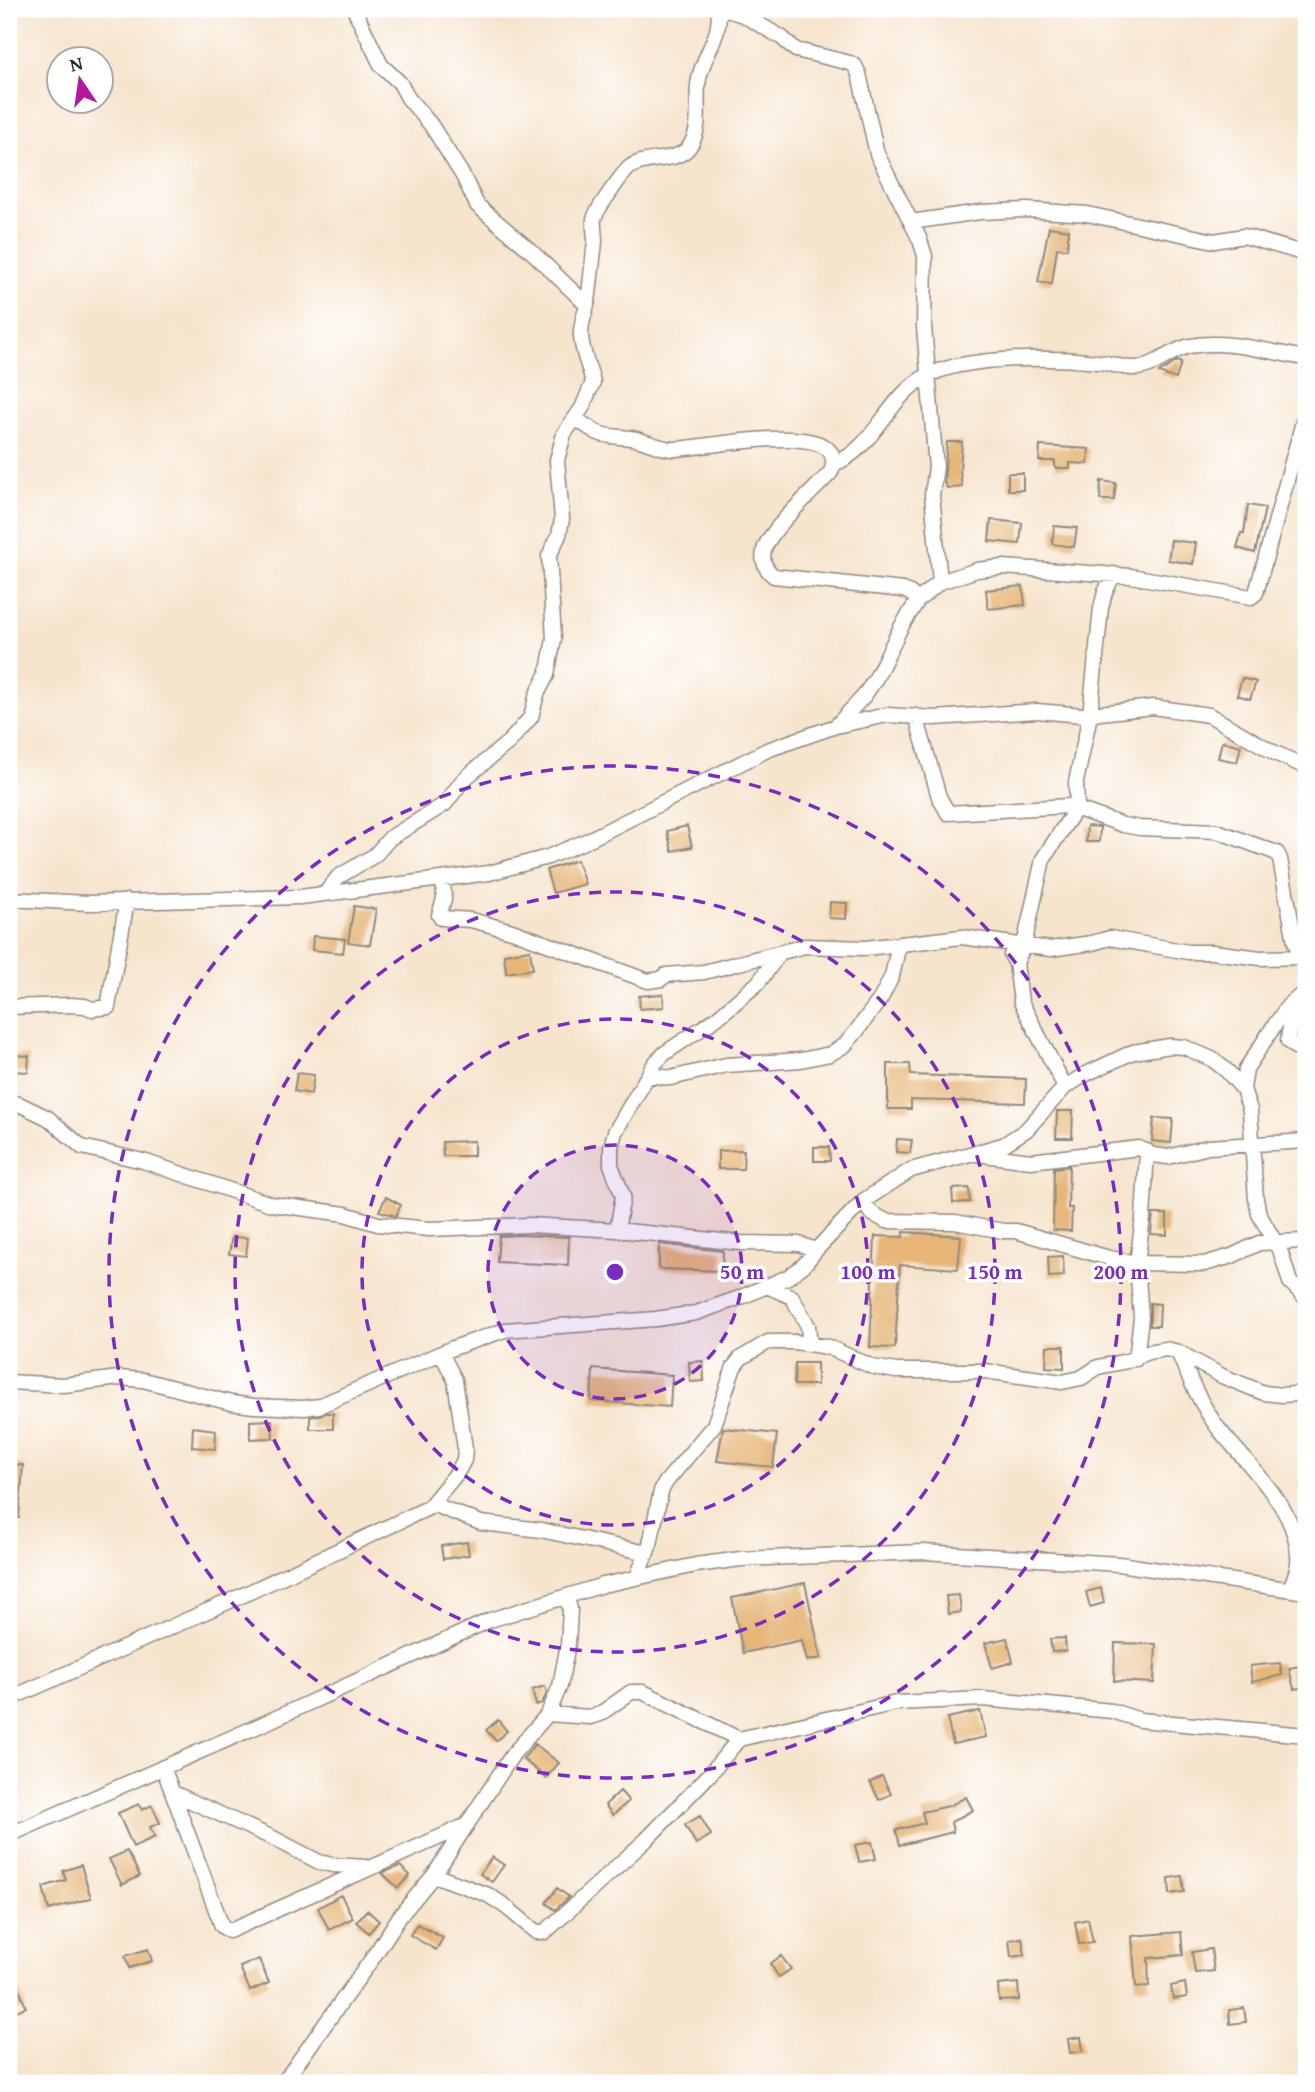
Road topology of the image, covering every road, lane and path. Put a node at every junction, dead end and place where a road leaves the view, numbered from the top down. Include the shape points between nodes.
1 (354, 9) edge
2 (718, 9) edge
3 (724, 9) edge
4 (911, 222) junction
5 (1306, 254) edge
6 (587, 305) junction
7 (1306, 358) edge
8 (926, 376) junction
9 (1306, 411) edge
10 (575, 419) junction
11 (834, 464) junction
12 (1114, 574) junction
13 (940, 582) junction
14 (918, 600) junction
15 (1090, 715) junction
16 (916, 716) junction
17 (836, 726) junction
18 (1306, 767) edge
19 (1077, 807) junction
20 (443, 878) junction
21 (325, 894) junction
22 (9, 899) edge
23 (127, 901) junction
24 (1003, 942) junction
25 (899, 944) junction
26 (1024, 945) junction
27 (780, 953) junction
28 (1303, 962) edge
29 (1016, 963) junction
30 (1306, 982) edge
31 (1306, 993) edge
32 (1288, 1006) junction
33 (9, 1007) edge
34 (1306, 1049) edge
35 (1246, 1069) junction
36 (1227, 1070) junction
37 (648, 1074) junction
38 (1065, 1087) junction
39 (1242, 1089) junction
40 (9, 1102) edge
41 (1306, 1142) edge
42 (1254, 1144) junction
43 (1147, 1151) junction
44 (975, 1154) junction
45 (863, 1201) junction
46 (617, 1230) junction
47 (1273, 1241) junction
48 (1306, 1241) edge
49 (816, 1250) junction
50 (1137, 1263) junction
51 (767, 1286) junction
52 (1306, 1298) edge
53 (810, 1344) junction
54 (1178, 1352) junction
55 (441, 1353) junction
56 (1136, 1359) junction
57 (9, 1382) edge
58 (1306, 1393) edge
59 (432, 1504) junction
60 (647, 1553) junction
61 (637, 1577) junction
62 (1290, 1589) junction
63 (1306, 1592) edge
64 (567, 1596) junction
65 (9, 1699) edge
66 (548, 1714) junction
67 (1306, 1735) edge
68 (740, 1739) junction
69 (163, 1767) junction
70 (173, 1793) junction
71 (468, 1824) junction
72 (9, 1835) edge
73 (372, 1867) junction
74 (434, 1875) junction
75 (283, 2083) edge

1 - 6 street via 381,65 431,125 477,205
2 - 6 street via 716,34 702,62 696,96 699,118 691,144 676,156 640,162 618,179 594,219
3 - 4 street via 743,15 796,50 855,66 877,153
4 - 5 street via 1027,209 1087,214 1214,241 1244,236
4 - 8 street via 925,256
6 - 10 street via 582,346 593,382
7 - 8 street via 1207,344 1134,368 1037,359 971,363
8 - 11 street via 901,395 860,447
8 - 13 street via 936,467 932,495
9 - 12 street via 1256,593 1245,597
10 - 11 street via 599,433 670,449 751,439 814,443 830,449
10 - 21 street via 555,465 562,519 549,556 554,639 531,717 463,780 444,804 338,877
11 - 14 street via 771,537 763,554 765,567 774,576 903,590
12 - 13 street via 1003,567
12 - 15 street via 1101,608
13 - 14 street
14 - 17 street via 876,678
15 - 16 street
15 - 18 street via 1142,707 1209,715
15 - 19 street via 1076,782
16 - 17 street via 887,715
16 - 19 street via 939,797 948,813
17 - 20 street via 767,750 548,857 489,873
19 - 26 street via 1043,859
19 - 28 street via 1140,828 1217,831 1277,853
20 - 21 street
20 - 27 street via 442,918 512,931 648,981
21 - 23 street
22 - 23 street
23 - 33 street via 108,1007
24 - 25 street via 962,937
24 - 26 street
24 - 29 street
25 - 27 street via 805,946
25 - 37 street via 881,998 845,1045 830,1054 726,1065 671,1078
26 - 28 street via 1050,948 1110,938 1188,952
26 - 29 street
27 - 37 street via 758,983 665,1053
29 - 38 street via 1021,1002
30 - 32 street
31 - 32 street
31 - 34 street via 1289,1028 1288,1041
32 - 35 street
35 - 36 street
35 - 39 street
36 - 38 street via 1199,1053 1170,1046 1133,1052
36 - 39 street
37 - 46 street via 611,1147 611,1165 623,1196
38 - 44 street via 1026,1130 1003,1145
39 - 42 street
40 - 46 street via 48,1118 82,1147 143,1161 271,1203 409,1228 529,1225
41 - 42 street
42 - 43 street via 1168,1157
42 - 47 street via 1256,1199
43 - 44 street via 1134,1148 1031,1161
43 - 50 street
44 - 45 street via 911,1170
45 - 49 street
45 - 50 street via 871,1213 886,1221 954,1222 1016,1231
46 - 49 street via 799,1244
47 - 48 street
47 - 50 street via 1205,1264
47 - 52 street via 1290,1282
49 - 51 street via 788,1277
50 - 56 street via 1141,1318
51 - 53 street via 792,1297 808,1326
51 - 55 street via 696,1314 505,1330
53 - 56 street via 896,1371 985,1371 1062,1382 1081,1378 1098,1367
53 - 60 street via 768,1342 734,1367 714,1425 661,1491
54 - 56 street via 1157,1350
54 - 58 street via 1264,1392
54 - 62 street via 1201,1402 1287,1518 1298,1554
55 - 57 street via 335,1400 304,1408 231,1403 142,1380 64,1385
55 - 59 street via 455,1380 466,1449 457,1473
59 - 60 street via 481,1522
59 - 65 street via 408,1519
60 - 61 street
61 - 62 street via 741,1559 923,1552 1119,1564
61 - 64 street
62 - 63 street
64 - 66 street via 568,1644 556,1699
64 - 69 street via 490,1620
66 - 68 street via 590,1717 637,1691
66 - 71 street via 513,1755
67 - 68 street via 983,1699 896,1703
68 - 74 street via 646,1840 545,1932 536,1932 488,1895
69 - 70 street
69 - 72 street
70 - 73 street via 319,1862
70 - 73 street via 222,1926 229,1930
71 - 73 street
71 - 74 street
74 - 75 street

